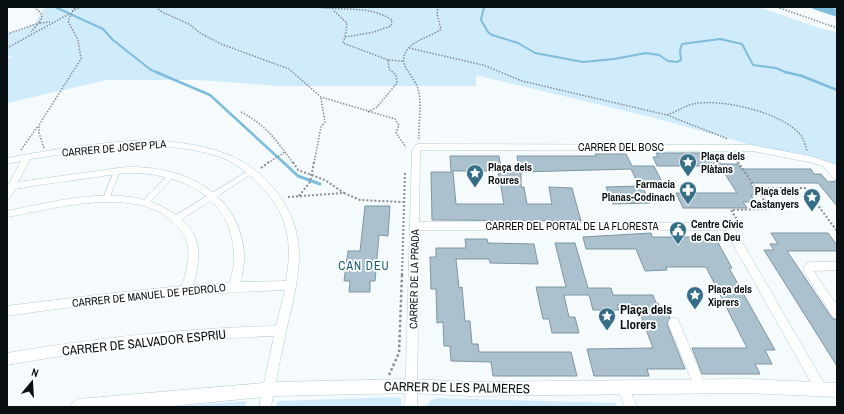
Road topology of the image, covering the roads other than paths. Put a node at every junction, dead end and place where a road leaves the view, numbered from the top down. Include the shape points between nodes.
1 (418, 149) joint
2 (23, 155) junction
3 (7, 161) edge
4 (826, 165) junction
5 (257, 168) junction
6 (837, 168) edge
7 (117, 171) junction
8 (172, 175) junction
9 (837, 177) edge
10 (10, 186) edge
11 (7, 196) edge
12 (213, 196) junction
13 (106, 199) junction
14 (144, 203) junction
15 (7, 214) edge
16 (176, 219) junction
17 (415, 226) junction
18 (837, 266) edge
19 (291, 285) junction
20 (234, 286) junction
21 (186, 290) junction
22 (7, 311) edge
23 (837, 314) edge
24 (674, 323) dead end
25 (281, 331) junction
26 (7, 359) edge
27 (412, 386) junction
28 (623, 387) junction
29 (700, 387) junction
30 (268, 390) junction
31 (821, 390) junction
32 (837, 390) edge
33 (78, 407) edge
34 (265, 407) edge
35 (411, 407) edge
36 (631, 407) edge

1 - 4 street, CARRER DEL BOSC via 422,145 729,144 811,159
1 - 17 street, CARRER DE LA PRADA
2 - 3 street, CARRER DE JOSEP PLA
2 - 5 street, CARRER DE JOSEP PLA via 95,147 175,143 214,151
2 - 10 street
4 - 6 street, CARRER DEL BOSC
4 - 9 street
5 - 12 street
5 - 19 street, CARRER DE JOSEP PLA via 285,211 294,246
7 - 8 street
7 - 10 street
7 - 13 street
8 - 12 street via 200,187
8 - 14 street
10 - 11 street
12 - 16 street
12 - 20 street via 229,214 236,235 239,253
13 - 14 street via 130,199
13 - 15 street
14 - 16 street via 171,214
16 - 21 street via 190,233 194,252 193,267
17 - 27 street, CARRER DE LA PRADA
17 - 31 street, CARRER DEL PORTAL DE LA FLORESTA via 728,226
18 - 23 street via 810,266 808,270
19 - 20 street, CARRER DE MANUEL DE PEDROLO
19 - 25 street, CARRER DE JOSEP PLA
20 - 21 street, CARRER DE MANUEL DE PEDROLO
21 - 22 street, CARRER DE MANUEL DE PEDROLO via 105,297
24 - 29 street
25 - 26 street, CARRER DE SALVADOR ESPRIU via 246,331 124,341
25 - 30 street, CARRER DE JOSEP PLA
27 - 28 street, CARRER DE LES PALMERES via 470,389
27 - 30 street, CARRER DE LES PALMERES
27 - 35 street, CARRER DE LA PRADA
28 - 29 street, CARRER DE LES PALMERES
28 - 36 street
29 - 31 street, CARRER DE LES PALMERES via 746,386
30 - 33 street, CARRER DE LES PALMERES
30 - 34 street, CARRER DE JOSEP PLA
31 - 32 street, CARRER DE LES PALMERES

